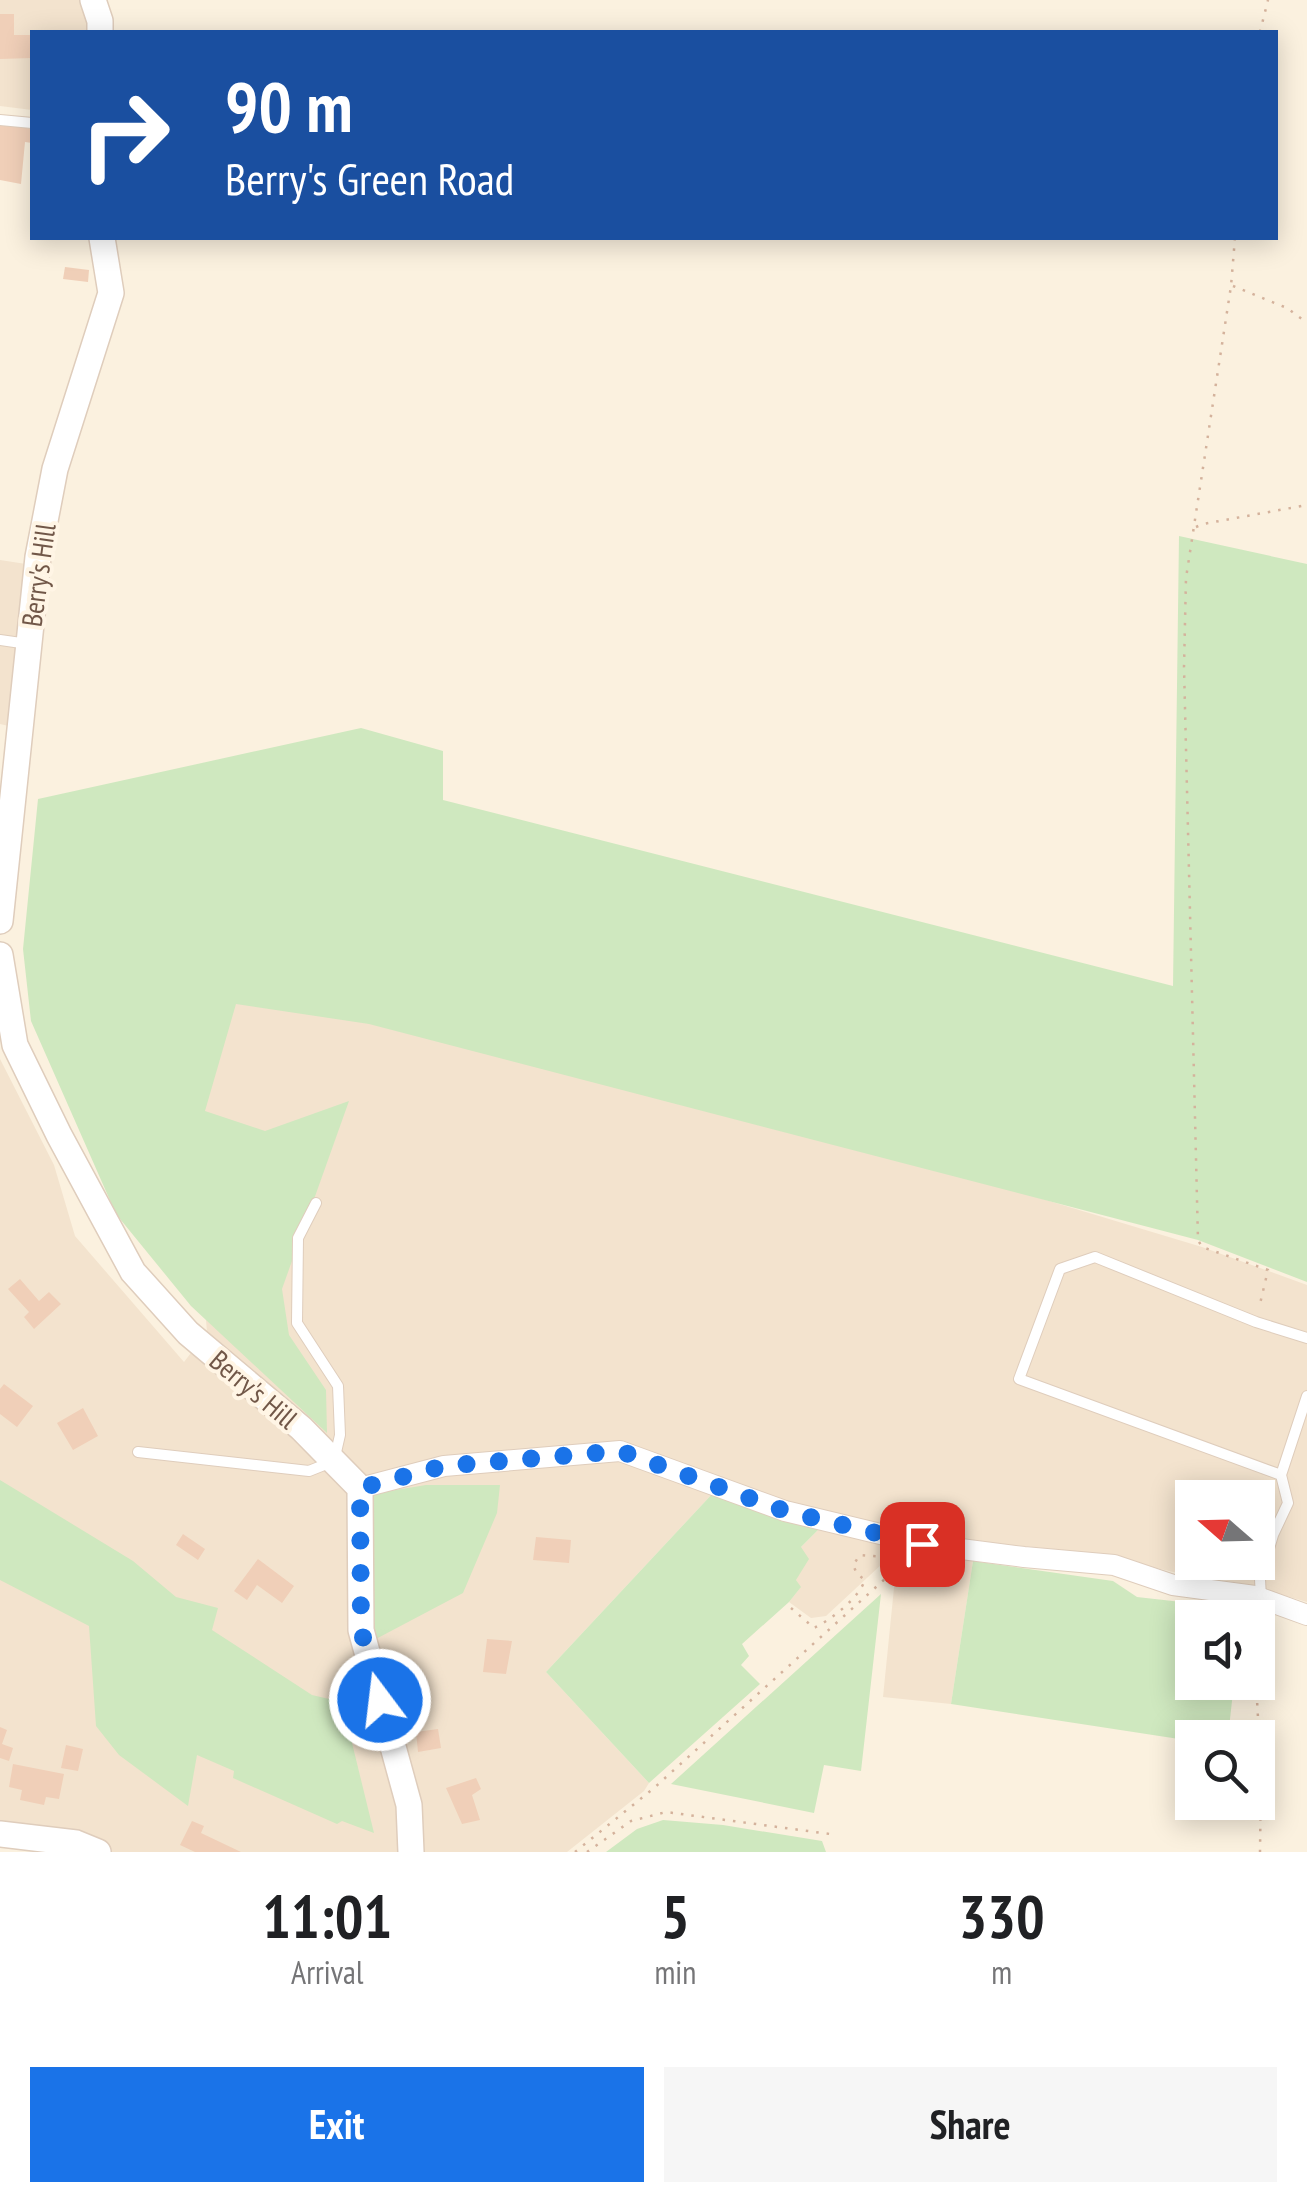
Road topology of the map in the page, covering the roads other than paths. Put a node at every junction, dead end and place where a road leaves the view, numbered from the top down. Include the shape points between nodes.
1 (93, 0) edge
2 (100, 30) edge
3 (0, 120) edge
4 (30, 124) edge
5 (102, 240) edge
6 (0, 640) edge
7 (29, 644) junction
8 (0, 921) edge
9 (0, 955) edge
10 (316, 1203) dead end
11 (1307, 1338) edge
12 (1307, 1396) edge
13 (138, 1452) dead end
14 (334, 1461) junction
15 (1281, 1474) junction
16 (360, 1488) junction
17 (1261, 1598) junction
18 (1307, 1615) edge
19 (0, 1834) edge
20 (98, 1852) edge
21 (411, 1852) edge

1 - 2 street
3 - 4 lane
5 - 7 street, Berry's Hill via 111,293 54,470
6 - 7 lane
7 - 8 street, Berry's Hill
9 - 14 street, Berry's Hill via 15,1045 133,1272 188,1333
10 - 14 lane via 298,1238 297,1322 338,1386
11 - 15 lane via 1095,1257 1060,1269 1020,1380
12 - 15 lane
13 - 14 lane via 308,1471
14 - 16 street, Berry's Hill
15 - 17 lane via 1288,1503 1273,1534
16 - 17 street via 444,1466 620,1451 785,1511 916,1542 1114,1565 1173,1585
16 - 21 street via 361,1630 409,1806
17 - 18 street
19 - 20 street

